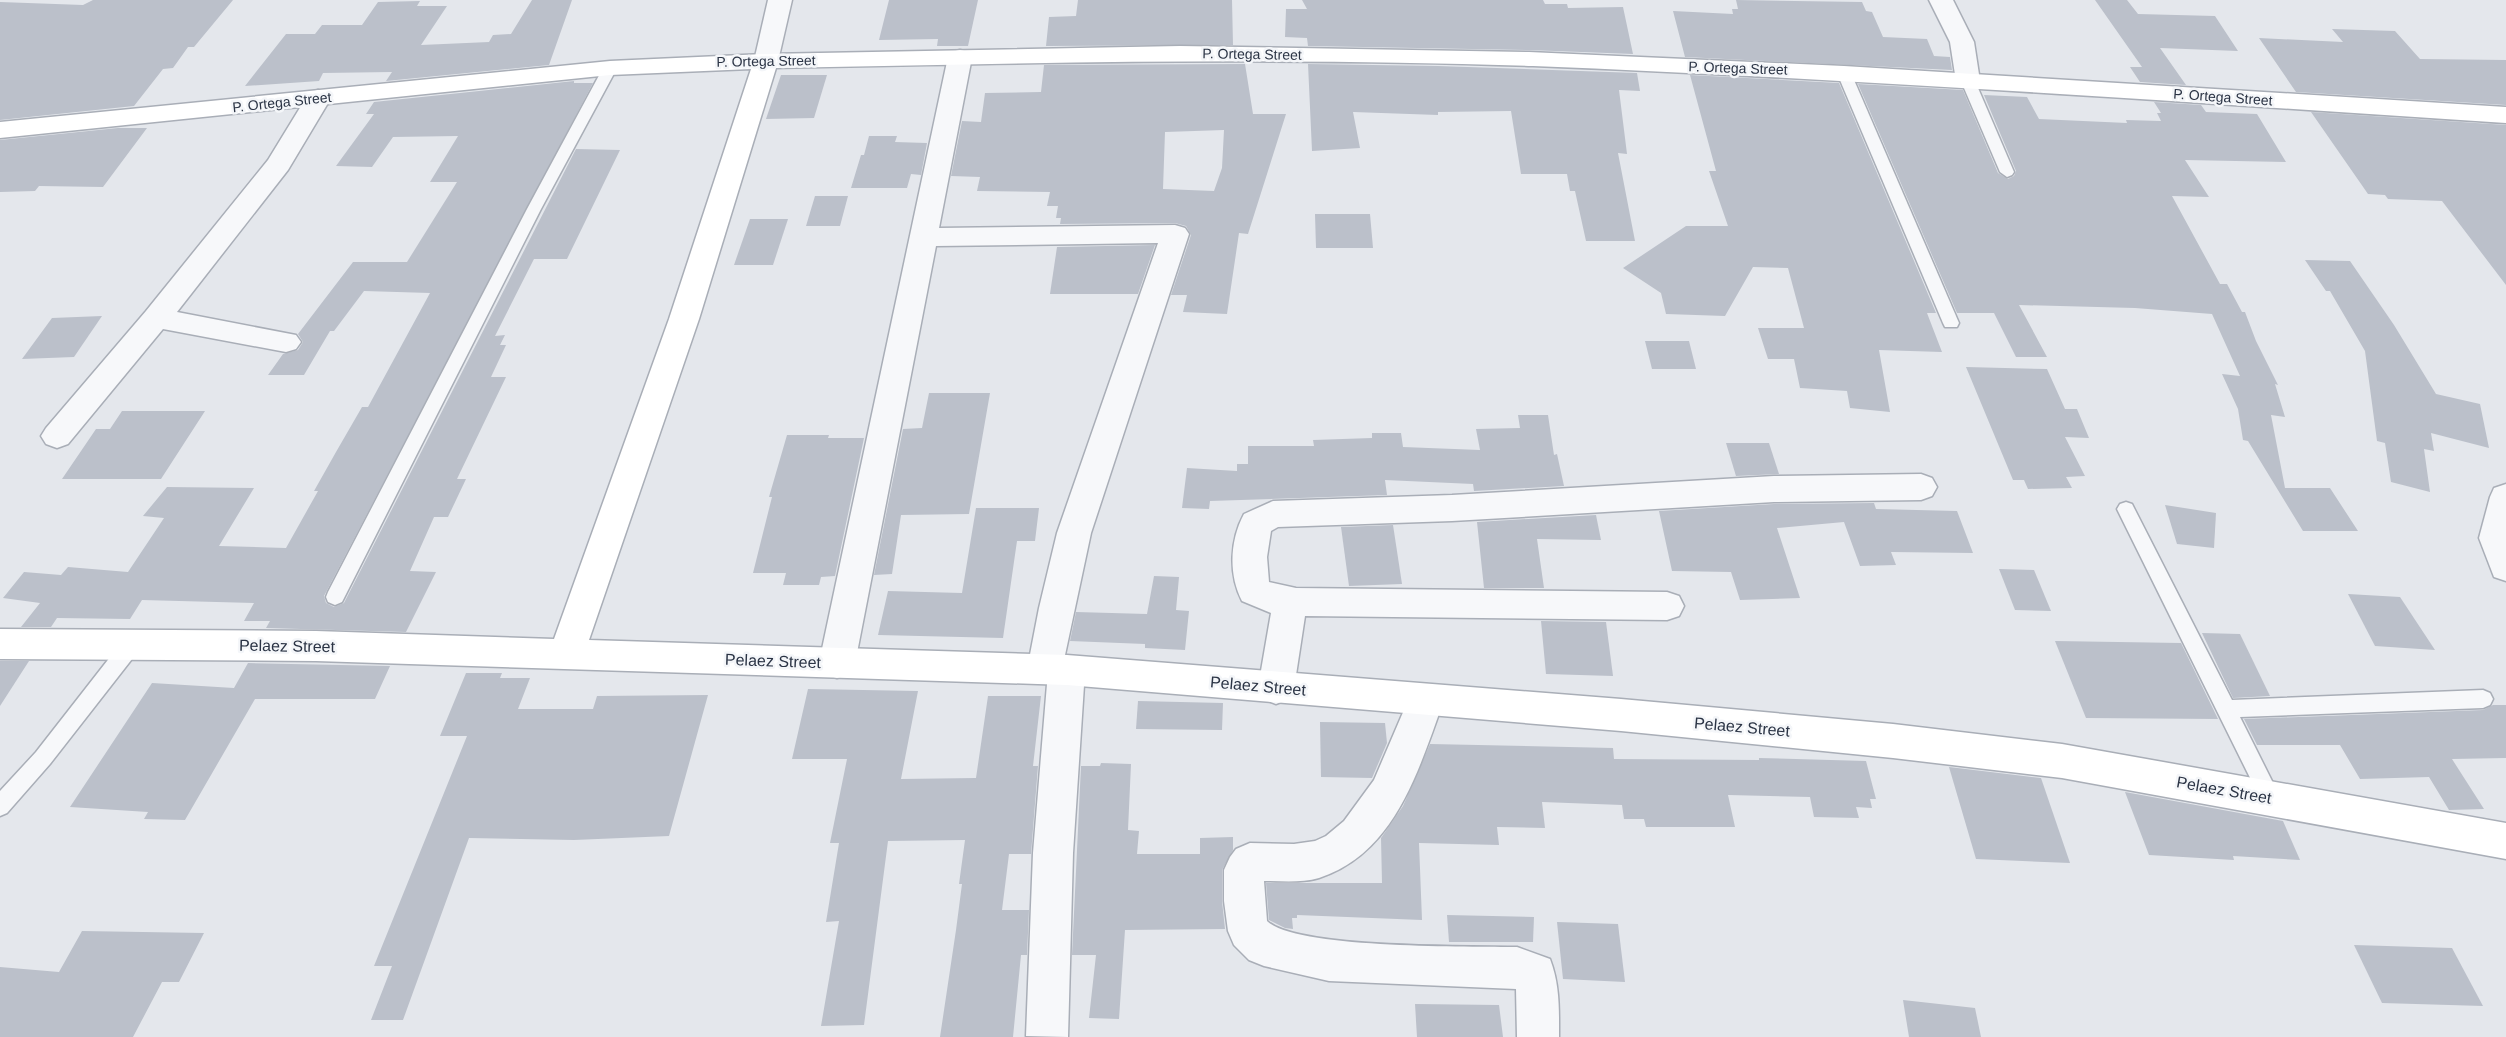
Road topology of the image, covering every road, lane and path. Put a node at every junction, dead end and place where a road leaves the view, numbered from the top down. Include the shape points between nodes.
1 (780, 0) edge
2 (1941, 0) edge
3 (960, 57) junction
4 (766, 61) junction
5 (610, 68) junction
6 (1845, 73) junction
7 (1968, 81) junction
8 (318, 98) junction
9 (2506, 116) edge
10 (0, 130) edge
11 (2007, 172) dead end
12 (924, 237) junction
13 (156, 318) junction
14 (1951, 323) dead end
15 (286, 342) dead end
16 (57, 436) dead end
17 (1921, 487) dead end
18 (2506, 497) edge
19 (2126, 509) dead end
20 (2506, 567) edge
21 (335, 597) dead end
22 (1290, 601) junction
23 (1667, 606) dead end
24 (0, 644) edge
25 (132, 644) junction
26 (567, 653) junction
27 (837, 663) junction
28 (1056, 670) junction
29 (1276, 688) junction
30 (2483, 699) dead end
31 (1426, 700) junction
32 (2226, 709) junction
33 (2271, 799) junction
34 (0, 806) edge
35 (2506, 841) edge
36 (1047, 1036) edge
37 (1538, 1037) edge

1 - 4 street
2 - 7 street via 1962,42
3 - 4 street, P. Ortega Street
3 - 6 street, P. Ortega Street via 1257,53 1529,59
3 - 12 street
4 - 5 street, P. Ortega Street
4 - 26 street via 684,319
5 - 8 street, P. Ortega Street
5 - 21 lane
6 - 7 street, P. Ortega Street
6 - 14 lane
7 - 9 street, P. Ortega Street
7 - 11 lane
8 - 10 street, P. Ortega Street
8 - 13 street via 279,164
12 - 27 street
12 - 28 street via 1175,234 1074,533 1056,608
13 - 15 street
13 - 16 street
17 - 22 street via 1774,489 1273,514 1256,523 1250,581 1254,591 1261,595
18 - 20 street via 2496,538
19 - 32 lane
22 - 23 street
22 - 29 street
24 - 25 street, Pelaez Street
25 - 26 street, Pelaez Street
25 - 34 lane via 43,758
26 - 27 street, Pelaez Street
27 - 28 street, Pelaez Street
28 - 29 street, Pelaez Street
28 - 36 street
29 - 31 street, Pelaez Street
30 - 32 lane
31 - 33 street, Pelaez Street via 1893,741 2062,761
31 - 37 street via 1397,776 1348,845 1319,859 1250,862 1244,870 1248,931 1264,946 1329,961 1517,968 1535,974
32 - 33 lane
33 - 35 street, Pelaez Street

